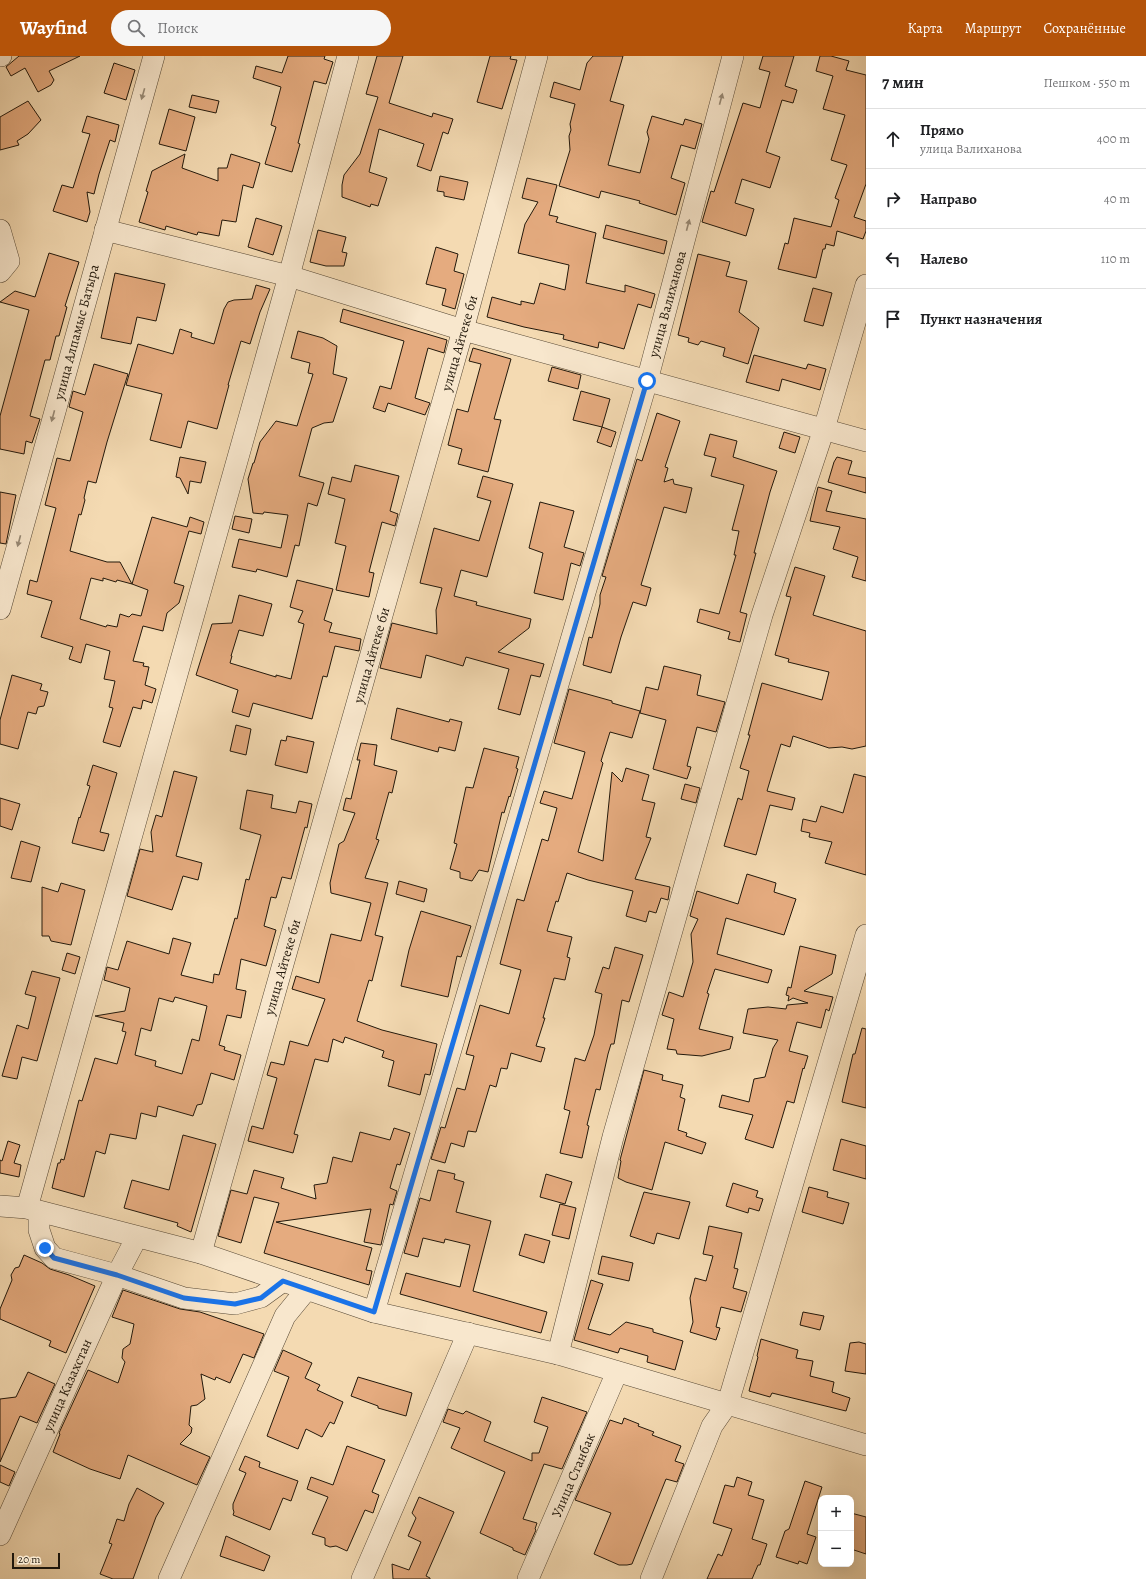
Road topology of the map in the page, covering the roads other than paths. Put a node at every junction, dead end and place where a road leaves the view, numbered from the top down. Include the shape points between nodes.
1 (154, 56) edge
2 (348, 56) edge
3 (537, 56) edge
4 (733, 56) edge
5 (0, 230) edge
6 (105, 230) junction
7 (0, 272) edge
8 (289, 276) junction
9 (866, 285) edge
10 (463, 330) junction
11 (647, 381) junction
12 (824, 429) junction
13 (866, 441) edge
14 (0, 609) edge
15 (866, 935) edge
16 (0, 1206) edge
17 (33, 1210) junction
18 (137, 1237) junction
19 (201, 1253) junction
20 (117, 1275) junction
21 (283, 1281) junction
22 (307, 1289) junction
23 (374, 1312) junction
24 (468, 1333) junction
25 (558, 1354) junction
26 (617, 1372) junction
27 (728, 1403) junction
28 (866, 1446) edge
29 (0, 1535) edge
30 (169, 1579) edge
31 (362, 1579) edge
32 (528, 1579) edge
33 (651, 1579) edge

1 -> 6 street, улица Алпамыс Батыра
2 - 8 street
3 - 10 street, улица Айтеке би
11 -> 4 street, улица Валиханова
5 - 7 street via 9,261
6 - 8 street
6 -> 14 street, улица Алпамыс Батыра
8 - 10 street
8 - 17 street
9 - 12 street
10 - 11 street
10 - 19 street, улица Айтеке би
11 - 12 street
11 - 23 street, улица Валиханова
12 - 13 street
12 - 25 street via 762,615 613,1137
15 - 27 street
16 - 17 street
17 - 18 street
17 - 20 street via 45,1248 54,1258
18 - 19 street
18 - 20 street, улица Казахстан
19 - 21 street
20 - 21 street via 184,1298 235,1304 261,1298
20 - 29 street, улица Казахстан
21 - 22 street
22 - 23 street
22 - 30 street via 285,1316
23 - 24 street
24 - 25 street
24 - 31 street
25 - 26 street
26 - 27 street
26 - 32 street, Улица Станбак
27 - 28 street
27 - 33 street via 712,1426

